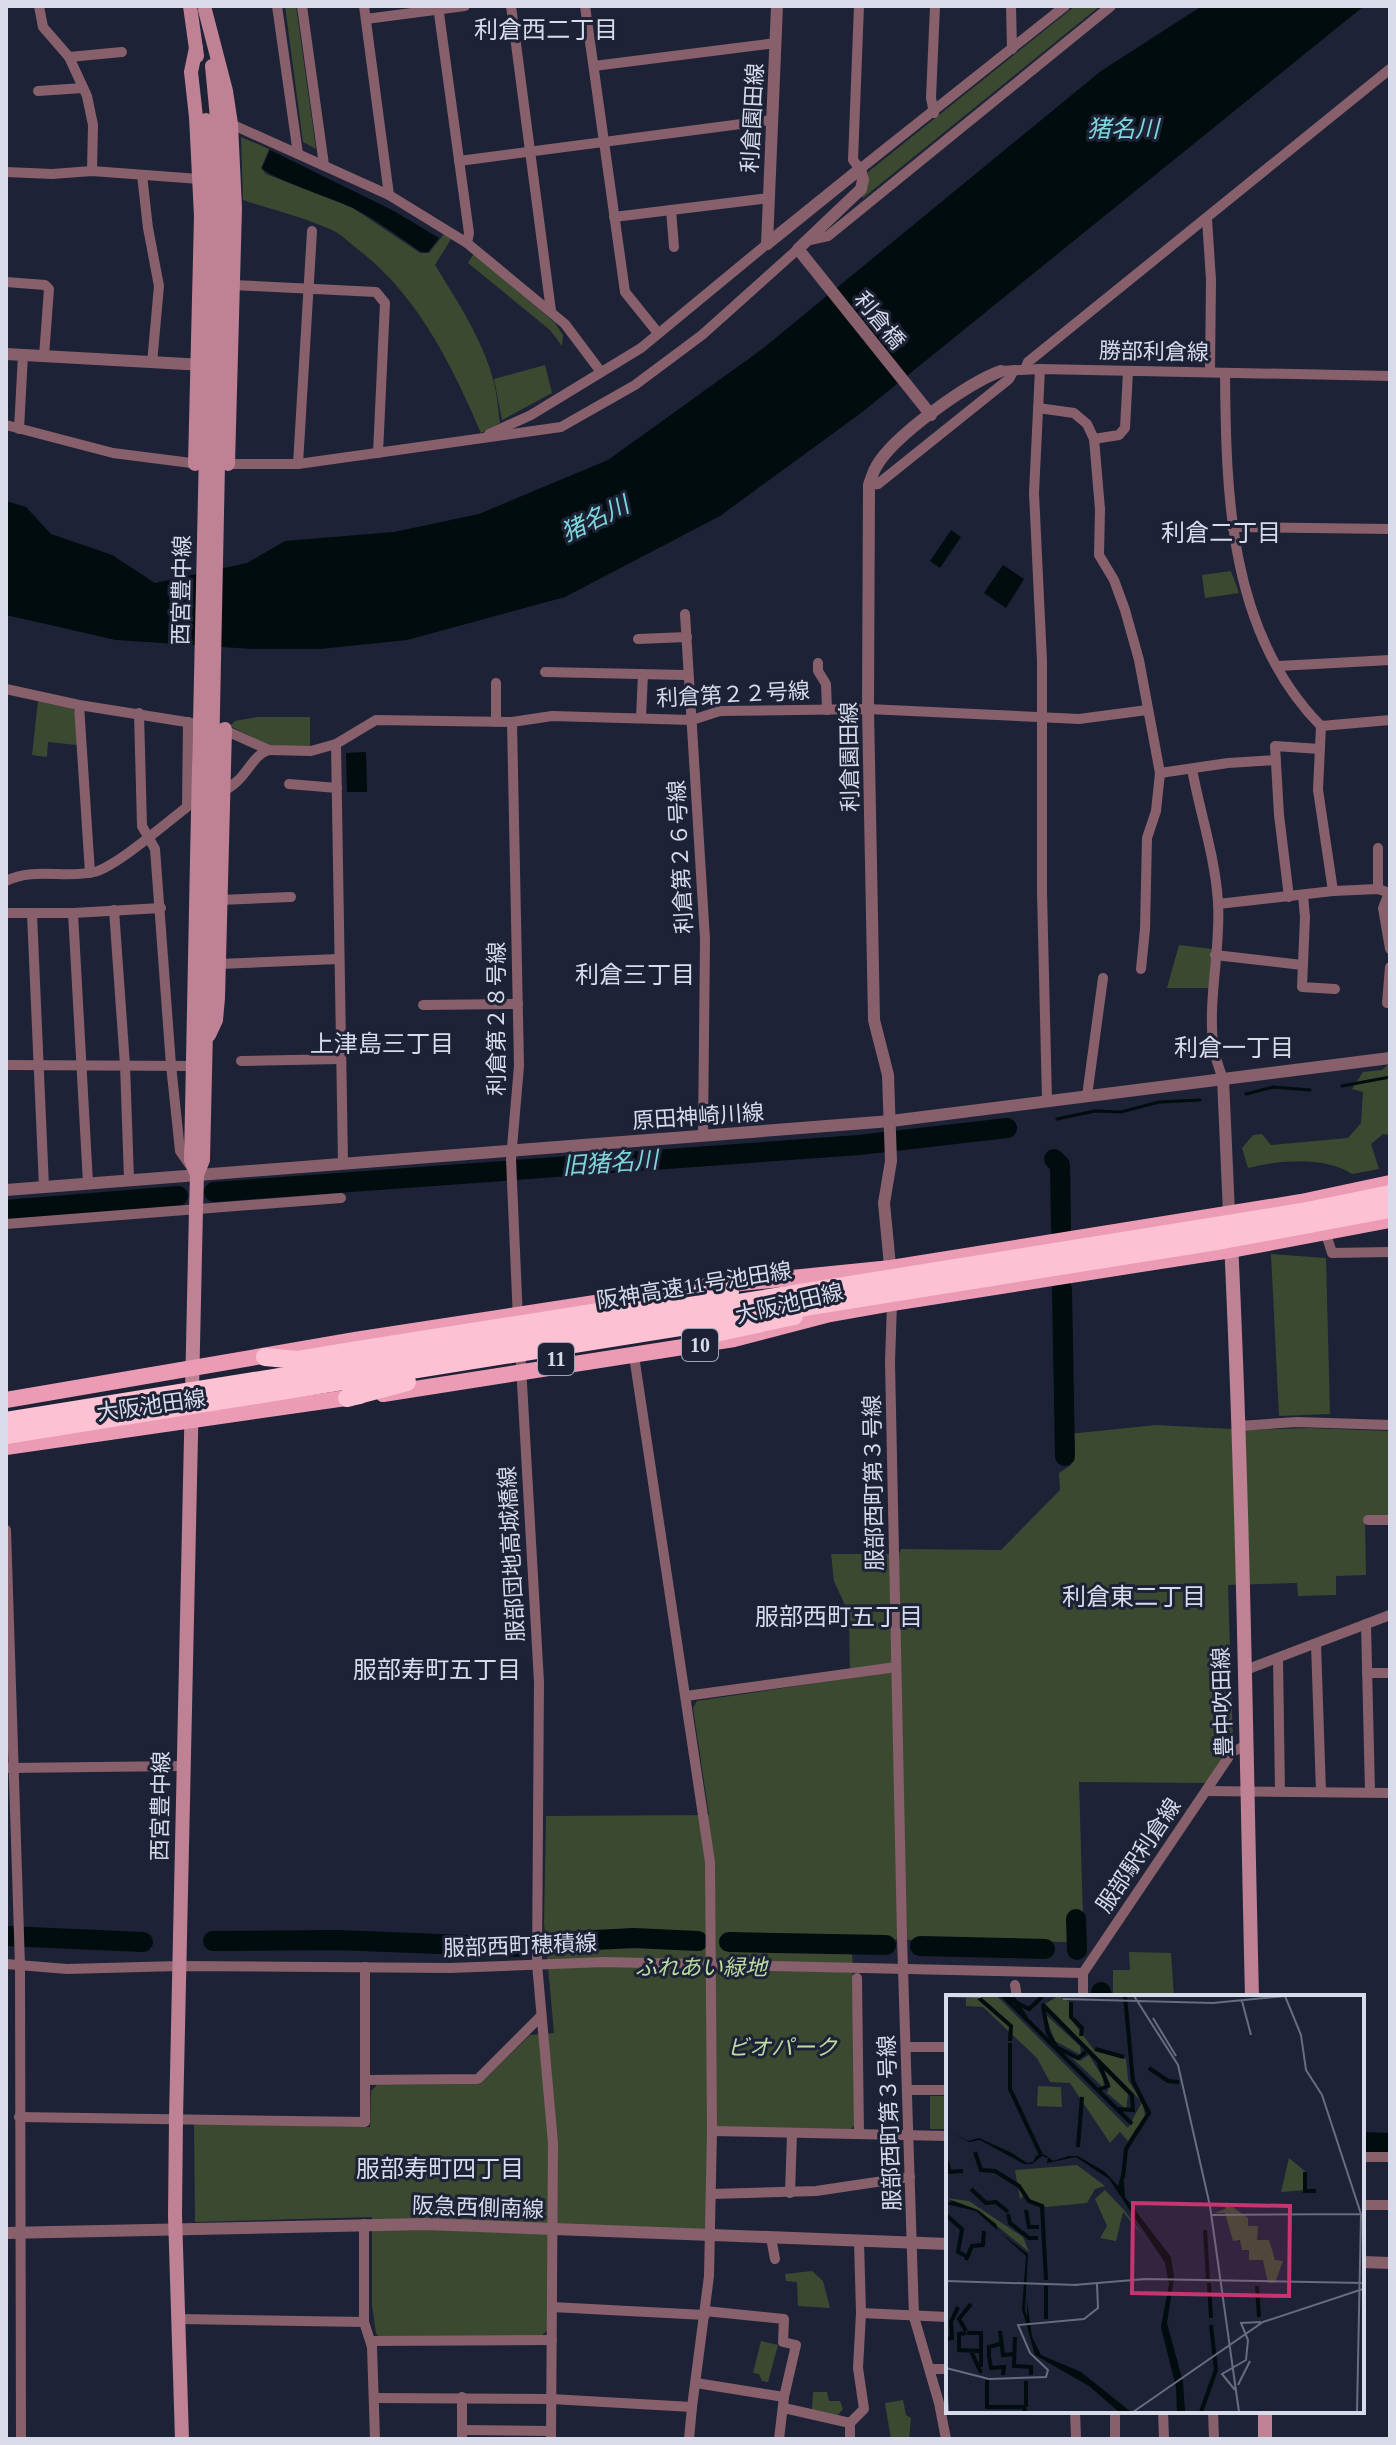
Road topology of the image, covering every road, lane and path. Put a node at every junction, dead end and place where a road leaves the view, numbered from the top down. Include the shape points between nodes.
1 (39, 6) edge
2 (190, 6) edge
3 (277, 6) edge
4 (302, 6) edge
5 (364, 6) edge
6 (465, 6) edge
7 (511, 6) edge
8 (585, 6) edge
9 (777, 6) edge
10 (859, 6) edge
11 (935, 6) edge
12 (1011, 6) edge
13 (1065, 6) edge
14 (1111, 6) edge
15 (205, 8) edge
16 (439, 8) edge
17 (366, 19) junction
18 (776, 43) junction
19 (196, 48) junction
20 (1012, 49) junction
21 (122, 52) dead end
22 (69, 57) junction
23 (594, 66) junction
24 (1390, 69) edge
25 (83, 88) junction
26 (38, 91) dead end
27 (934, 113) junction
28 (772, 120) junction
29 (231, 124) junction
30 (604, 142) junction
31 (531, 152) junction
32 (298, 154) junction
33 (459, 161) junction
34 (324, 165) junction
35 (860, 169) junction
36 (92, 171) junction
37 (6, 172) edge
38 (142, 175) junction
39 (199, 179) junction
40 (389, 195) junction
41 (769, 198) junction
42 (671, 210) junction
43 (614, 217) junction
44 (1207, 219) junction
45 (312, 231) dead end
46 (810, 240) junction
47 (467, 243) junction
48 (767, 244) junction
49 (674, 247) dead end
50 (798, 249) junction
51 (216, 268) junction
52 (6, 282) edge
53 (233, 285) junction
54 (309, 289) junction
55 (551, 311) junction
56 (658, 333) junction
57 (6, 354) edge
58 (23, 355) junction
59 (44, 356) junction
60 (152, 363) junction
61 (198, 365) junction
62 (231, 368) junction
63 (1040, 369) junction
64 (1013, 370) junction
65 (1128, 371) junction
66 (601, 372) junction
67 (1210, 372) junction
68 (1225, 373) junction
69 (1390, 376) edge
70 (1038, 408) junction
71 (927, 410) junction
72 (6, 425) edge
73 (19, 429) junction
74 (1094, 439) junction
75 (475, 441) junction
76 (378, 453) junction
77 (195, 464) junction
78 (228, 464) junction
79 (298, 464) junction
80 (869, 485) junction
81 (1232, 527) junction
82 (1390, 529) edge
83 (685, 614) dead end
84 (687, 637) junction
85 (638, 639) dead end
86 (1390, 660) edge
87 (818, 663) dead end
88 (1278, 666) junction
89 (545, 672) dead end
90 (643, 674) junction
91 (685, 675) dead end
92 (496, 683) dead end
93 (6, 689) edge
94 (79, 705) junction
95 (868, 709) junction
96 (827, 710) junction
97 (1147, 710) junction
98 (139, 713) junction
99 (1041, 716) junction
100 (641, 717) junction
101 (692, 720) junction
102 (1390, 720) edge
103 (188, 722) junction
104 (496, 722) junction
105 (512, 722) junction
106 (1321, 726) junction
107 (225, 729) junction
108 (336, 744) junction
109 (1320, 749) junction
110 (269, 750) junction
111 (1276, 760) junction
112 (1192, 769) junction
113 (1160, 773) junction
114 (289, 784) dead end
115 (337, 788) junction
116 (223, 791) junction
117 (147, 836) junction
118 (1378, 848) dead end
119 (204, 858) junction
120 (90, 873) junction
121 (6, 881) edge
122 (1333, 891) junction
123 (1386, 892) edge
124 (1303, 895) junction
125 (291, 897) dead end
126 (1289, 897) junction
127 (220, 900) junction
128 (1218, 904) junction
129 (161, 908) junction
130 (114, 910) junction
131 (6, 913) edge
132 (73, 913) junction
133 (32, 914) junction
134 (1390, 949) edge
135 (1215, 955) junction
136 (338, 959) junction
137 (219, 964) junction
138 (1302, 965) junction
139 (1390, 967) edge
140 (1141, 969) dead end
141 (1103, 978) dead end
142 (1335, 989) dead end
143 (1390, 1003) edge
144 (518, 1004) junction
145 (423, 1005) dead end
146 (206, 1045) junction
147 (1390, 1058) edge
148 (341, 1059) junction
149 (241, 1061) dead end
150 (6, 1065) edge
151 (40, 1065) junction
152 (83, 1065) junction
153 (125, 1065) junction
154 (171, 1065) junction
155 (192, 1066) junction
156 (1223, 1079) junction
157 (1087, 1096) junction
158 (1047, 1101) junction
159 (891, 1127) junction
160 (703, 1135) junction
161 (891, 1150) joint
162 (512, 1154) junction
163 (343, 1163) junction
164 (197, 1175) junction
165 (129, 1179) junction
166 (88, 1183) junction
167 (1390, 1183) edge
168 (44, 1187) junction
169 (6, 1190) edge
170 (1390, 1194) edge
171 (341, 1198) dead end
172 (196, 1209) junction
173 (1390, 1209) edge
174 (1229, 1213) junction
175 (1390, 1220) edge
176 (6, 1224) edge
177 (1326, 1234) junction
178 (1231, 1250) junction
179 (1390, 1252) edge
180 (898, 1272) junction
181 (862, 1298) junction
182 (892, 1303) junction
183 (518, 1315) junction
184 (634, 1356) junction
185 (265, 1357) junction
186 (192, 1369) junction
187 (521, 1374) junction
188 (347, 1398) junction
189 (6, 1400) edge
190 (6, 1421) edge
191 (191, 1422) junction
192 (1390, 1425) edge
193 (1239, 1426) junction
194 (6, 1435) edge
195 (6, 1447) edge
196 (1368, 1520) dead end
197 (1390, 1520) edge
198 (6, 1530) edge
199 (1390, 1615) edge
200 (1366, 1624) junction
201 (1316, 1644) junction
202 (1278, 1659) junction
203 (896, 1667) junction
204 (1243, 1671) junction
205 (1367, 1673) junction
206 (1390, 1673) edge
207 (686, 1696) junction
208 (1245, 1746) junction
209 (183, 1766) junction
210 (10, 1768) edge
211 (1206, 1791) junction
212 (1247, 1791) junction
213 (1280, 1791) junction
214 (1321, 1792) junction
215 (1370, 1792) junction
216 (1390, 1793) edge
217 (6, 1921) edge
218 (18, 1924) junction
219 (537, 1958) junction
220 (6, 1964) edge
221 (712, 1965) junction
222 (20, 1966) junction
223 (179, 1966) junction
224 (365, 1967) junction
225 (903, 1971) junction
226 (1083, 1973) junction
227 (857, 1978) dead end
228 (1015, 1985) dead end
229 (1017, 1995) edge
230 (1083, 1995) edge
231 (1252, 1995) edge
232 (541, 2016) junction
233 (907, 2047) junction
234 (946, 2047) edge
235 (365, 2080) junction
236 (908, 2090) junction
237 (946, 2090) edge
238 (19, 2117) junction
239 (176, 2119) junction
240 (712, 2131) junction
241 (792, 2133) junction
242 (859, 2134) junction
243 (909, 2135) junction
244 (946, 2136) edge
245 (1364, 2157) edge
246 (1390, 2157) edge
247 (910, 2177) junction
248 (790, 2193) junction
249 (711, 2194) junction
250 (1364, 2205) edge
251 (1390, 2205) edge
252 (364, 2224) junction
253 (176, 2229) junction
254 (553, 2229) junction
255 (12, 2233) edge
256 (710, 2236) junction
257 (771, 2238) junction
258 (859, 2241) junction
259 (913, 2243) junction
260 (946, 2244) edge
261 (775, 2259) dead end
262 (1364, 2262) edge
263 (1390, 2263) edge
264 (552, 2307) junction
265 (705, 2313) junction
266 (861, 2313) junction
267 (914, 2317) junction
268 (946, 2317) edge
269 (178, 2319) junction
270 (364, 2322) junction
271 (552, 2340) junction
272 (371, 2341) junction
273 (930, 2369) junction
274 (946, 2369) edge
275 (696, 2383) junction
276 (462, 2397) junction
277 (374, 2398) junction
278 (551, 2399) junction
279 (784, 2402) junction
280 (944, 2403) edge
281 (692, 2407) junction
282 (1075, 2413) edge
283 (1115, 2413) edge
284 (1163, 2413) edge
285 (1213, 2413) edge
286 (1265, 2413) edge
287 (850, 2423) junction
288 (462, 2435) edge
289 (551, 2435) edge
290 (21, 2439) edge
291 (182, 2439) edge
292 (375, 2439) edge
293 (689, 2439) edge
294 (779, 2439) edge
295 (850, 2439) edge
296 (946, 2439) edge
297 (1076, 2439) edge
298 (1115, 2439) edge
299 (1164, 2439) edge
300 (1214, 2439) edge
301 (1265, 2439) edge

1 - 22 street via 43,27
2 - 19 main road, 西宮豊中線
3 - 32 street
4 - 34 street
5 - 17 street
6 - 16 street
7 - 31 street
8 - 23 street
9 - 18 street, 利倉園田線
10 - 35 street via 853,160
11 - 27 street
12 - 20 street
13 - 20 street
14 - 46 street via 828,236
15 - 29 main road
15 - 51 main road, 西宮豊中線 via 221,159
16 - 17 street
16 - 33 street
17 - 40 street
18 - 23 street
18 - 28 street, 利倉園田線
19 - 39 main road via 191,72
19 - 51 main road, 西宮豊中線
20 - 27 street
21 - 22 street
22 - 25 street
23 - 30 street
24 - 44 street
25 - 26 street
25 - 36 street via 92,118
27 - 35 street
28 - 30 street
28 - 41 street, 利倉園田線
29 - 32 street
29 - 53 main road
30 - 31 street
30 - 43 street
31 - 33 street
31 - 55 street
32 - 34 street
33 - 47 street
34 - 40 street
35 - 46 street via 861,189
35 - 48 street
36 - 37 street
36 - 38 street
38 - 39 street
38 - 60 street via 159,286
39 - 61 main road
40 - 47 street
41 - 42 street
41 - 48 street, 利倉園田線
42 - 43 street
42 - 49 street
43 - 56 street via 625,292
44 - 64 street
44 - 67 street
45 - 54 street
46 - 50 street
47 - 55 street
48 - 56 street
50 - 71 street, 利倉橋
50 - 75 street via 702,335 635,385 561,427
51 - 119 main road, 西宮豊中線, bridge
52 - 59 street via 49,289
53 - 54 street
53 - 62 main road
54 - 76 street via 376,292 385,303
54 - 79 street
55 - 66 street
56 - 66 street
57 - 58 street
58 - 59 street
58 - 73 street
59 - 60 street
60 - 61 street
61 - 62 street
61 - 77 main road
62 - 78 main road
63 - 64 street, 勝部利倉線
63 - 65 street, 勝部利倉線
63 - 70 street
64 - 71 street, 勝部利倉線 via 970,385
64 - 80 street via 1009,379 878,484
65 - 67 street, 勝部利倉線
65 - 74 street via 1125,428 1119,435
66 - 75 street via 531,415
67 - 68 street, 勝部利倉線
68 - 69 street, 勝部利倉線
68 - 81 street
70 - 74 street via 1074,413
70 - 99 street via 1034,493
71 - 80 street, 利倉園田線 via 884,455
72 - 73 street
73 - 77 street via 113,453
74 - 97 street via 1099,555 1125,610
75 - 76 street
76 - 79 street
77 - 78 street
78 - 79 street
80 - 95 street, 利倉園田線
81 - 82 street
81 - 88 street via 1239,571
83 - 84 street, 利倉第２６号線
84 - 85 street
84 - 101 street, 利倉第２６号線
86 - 88 street
87 - 96 street
88 - 106 street via 1299,703
89 - 90 street
90 - 91 street
90 - 100 street
92 - 104 street
93 - 94 street
94 - 98 street
94 - 120 street
95 - 96 street, 利倉第２２号線
95 - 99 street, 利倉第２２号線
95 - 159 street, 利倉園田線 via 874,1020 888,1075
96 - 101 street, 利倉第２２号線 via 720,711
97 - 99 street, 利倉第２２号線 via 1079,719
97 - 113 street
98 - 103 street
98 - 117 street via 142,826
99 - 158 street
100 - 101 street, 利倉第２２号線
100 - 105 street, 利倉第２２号線 via 552,716
101 - 160 street, 利倉第２６号線 via 705,939
102 - 106 street
103 - 107 street
103 - 117 street via 187,807
104 - 105 street, 利倉第２２号線
104 - 108 street, 利倉第２２号線 via 376,720
105 - 144 street, 利倉第２８号線
106 - 109 street
107 - 110 street
107 - 116 main road
108 - 110 street via 311,751
108 - 115 street
109 - 111 street via 1275,746
109 - 122 street via 1318,790
110 - 116 street via 260,753 235,786
111 - 112 street
111 - 126 street
112 - 113 street
112 - 128 street
113 - 140 street via 1147,838
114 - 115 street
115 - 136 street
116 - 127 main road
117 - 120 street via 107,868
117 - 129 street via 155,849
118 - 123 street
119 - 146 main road, 西宮豊中線
119 - 155 main road, 西宮豊中線
120 - 121 street via 38,873
122 - 123 street
122 - 124 street
123 - 134 street via 1383,908
124 - 126 street
124 - 138 street
125 - 127 street
126 - 128 street
127 - 137 main road
128 - 135 street
129 - 130 street
129 - 154 street
130 - 132 street
130 - 153 street
131 - 133 street
132 - 133 street
132 - 152 street
133 - 151 street
135 - 138 street
135 - 156 street via 1213,1045
136 - 137 street
136 - 148 street
137 - 146 main road via 216,1020
138 - 142 street via 1302,987
139 - 143 street
141 - 157 street
144 - 145 street
144 - 162 street, 利倉第２８号線
146 - 164 main road, 西宮豊中線 via 203,1160
147 - 156 street, 原田神崎川線
148 - 149 street
148 - 163 street
150 - 151 street
151 - 152 street
151 - 168 street
152 - 153 street
152 - 166 street
153 - 154 street
153 - 165 street
154 - 155 street
154 - 164 street via 180,1151
155 - 164 main road, 西宮豊中線 via 191,1160
156 - 157 street, 原田神崎川線
156 - 174 street
157 - 158 street, 原田神崎川線
158 - 159 street, 原田神崎川線
159 - 160 street, 原田神崎川線
159 - 161 street, 利倉園田線
160 - 162 street, 原田神崎川線
161 - 180 street, 服部西町第３号線 via 884,1203
162 - 163 street, 原田神崎川線
162 - 183 street, 利倉第２８号線
163 - 164 street, 原田神崎川線
164 - 165 street, 原田神崎川線
164 - 172 main road, 西宮豊中線
165 - 166 street, 原田神崎川線
166 - 168 street, 原田神崎川線
167 - 174 main road, 大阪池田線
168 - 169 street, 原田神崎川線
170 - 180 highway, 阪神高速11号池田線 / 11, bridge
171 - 172 street
172 - 176 street
172 - 186 main road, 西宮豊中線
173 - 181 highway, 阪神高速11号池田線 / 11, bridge
174 - 178 main road, 豊中吹田線
174 - 180 main road, 大阪池田線
175 - 177 main road, 大阪池田線 / 10
177 - 178 main road, 大阪池田線 / 10
177 - 179 street via 1332,1253
178 - 182 main road, 大阪池田線 / 10
178 - 193 main road, 豊中吹田線
180 - 182 street, 服部西町第３号線
180 - 183 main road, 大阪池田線 via 728,1283
180 - 185 highway, 11, bridge via 699,1296 298,1360
180 - 190 highway, 阪神高速11号池田線 / 11, bridge
181 - 188 highway, 11, bridge via 706,1335 407,1382
181 - 194 highway, 阪神高速11号池田線 / 11, bridge
182 - 184 main road, 大阪池田線 / 10
182 - 203 street, 服部西町第３号線
183 - 185 main road, 大阪池田線
183 - 187 street, 服部団地高城橋線
184 - 187 main road, 大阪池田線 / 10
184 - 207 street
185 - 186 main road, 大阪池田線
186 - 189 main road, 大阪池田線
186 - 191 main road, 西宮豊中線
187 - 188 main road, 大阪池田線 / 10
187 - 219 street, 服部団地高城橋線 via 539,1682
188 - 191 main road, 大阪池田線 / 10
191 - 195 main road, 大阪池田線 / 10
191 - 209 main road, 西宮豊中線
192 - 193 street
193 - 204 main road, 豊中吹田線
196 - 197 street
198 - 210 street
199 - 200 street
200 - 201 street
200 - 205 street
201 - 202 street
201 - 214 street
202 - 204 street
202 - 213 street
203 - 207 street
203 - 225 street, 服部西町第３号線
204 - 208 main road, 豊中吹田線
205 - 206 street
205 - 215 street
207 - 221 street via 710,1862
208 - 211 street, 服部駅利倉線 via 1232,1752
208 - 212 main road, 豊中吹田線
209 - 210 street
209 - 223 main road, 西宮豊中線
210 - 218 street
211 - 212 street
211 - 226 street, 服部駅利倉線
212 - 213 street
212 - 231 main road, 豊中吹田線
213 - 214 street
214 - 215 street
215 - 216 street
217 - 218 street
218 - 222 street
219 - 221 street, 服部西町穂積線
219 - 224 street, 服部西町穂積線 via 450,1968
219 - 232 street
220 - 222 street, 服部西町穂積線
221 - 225 street, 服部西町穂積線
221 - 240 street
222 - 223 street, 服部西町穂積線
222 - 238 street
223 - 224 street, 服部西町穂積線
223 - 239 main road, 西宮豊中線
224 - 235 street
225 - 226 street, 服部西町穂積線
225 - 233 street, 服部西町第３号線
226 - 230 street
227 - 242 street
228 - 229 street
232 - 235 street via 478,2079
232 - 254 street via 552,2117
233 - 234 street
233 - 236 street, 服部西町第３号線
235 - 239 street via 365,2122
236 - 237 street
236 - 243 street, 服部西町第３号線
238 - 239 street
238 - 255 street
239 - 253 main road, 西宮豊中線
240 - 241 street
240 - 249 street
241 - 242 street
241 - 248 street
242 - 243 street
243 - 244 street
243 - 247 street, 服部西町第３号線
245 - 246 street
247 - 248 street
247 - 259 street, 服部西町第３号線
248 - 249 street
249 - 256 street
250 - 251 street
252 - 253 street, 阪急西側南線
252 - 254 street, 阪急西側南線
252 - 270 street
253 - 255 street, 阪急西側南線
253 - 269 main road, 西宮豊中線
254 - 256 street, 阪急西側南線
254 - 264 street
255 - 290 street
256 - 257 street, 阪急西側南線
256 - 265 street
257 - 258 street, 阪急西側南線
257 - 261 street
258 - 259 street, 阪急西側南線
258 - 266 street
259 - 260 street, 阪急西側南線
259 - 267 street, 服部西町第３号線
262 - 263 street
264 - 265 street
264 - 271 street
265 - 275 street
265 - 279 street via 784,2319 783,2342 796,2345
266 - 267 street
266 - 287 street via 858,2368 864,2409
267 - 268 street
267 - 273 street, 服部西町第３号線
269 - 270 street
269 - 291 main road, 西宮豊中線
270 - 272 street
271 - 272 street
271 - 278 street
272 - 277 street
273 - 274 street
273 - 280 street, 服部西町第３号線
275 - 279 street
275 - 281 street
276 - 277 street
276 - 278 street
276 - 288 street
277 - 292 street
278 - 281 street
278 - 289 street
279 - 287 street
279 - 294 street
280 - 296 street, 服部西町第３号線
281 - 293 street
282 - 297 street
283 - 298 street
284 - 299 street
285 - 300 street
286 - 301 main road
287 - 295 street
288 - 289 street

